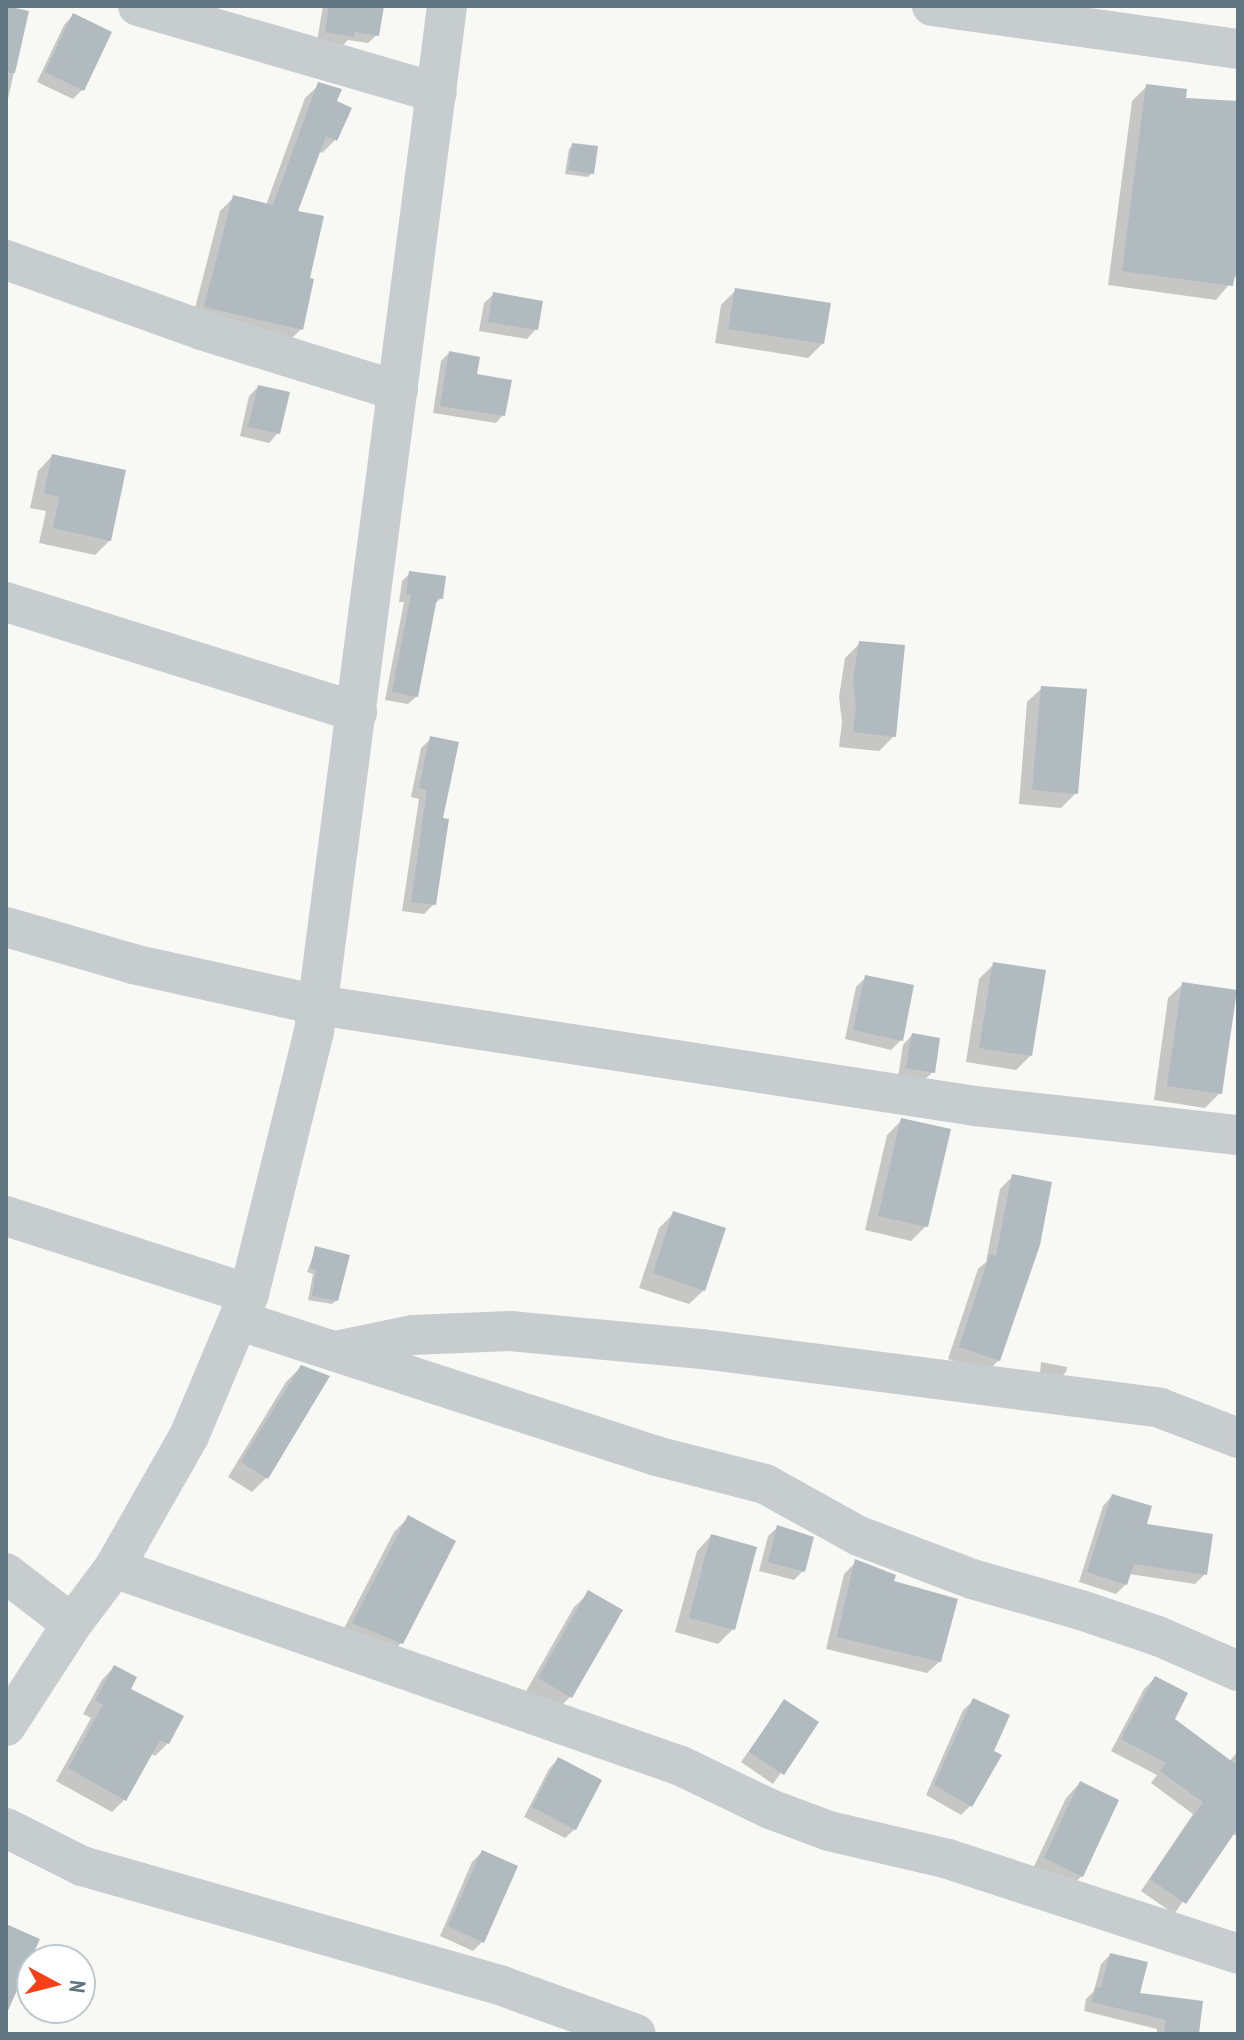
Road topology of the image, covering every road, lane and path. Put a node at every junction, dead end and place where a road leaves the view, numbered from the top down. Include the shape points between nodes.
1 (138, 6) edge
2 (447, 6) edge
3 (932, 6) edge
4 (1238, 49) edge
5 (437, 93) junction
6 (6, 260) edge
7 (398, 391) junction
8 (6, 602) edge
9 (357, 712) junction
10 (6, 927) edge
11 (318, 1005) junction
12 (1238, 1135) edge
13 (6, 1216) edge
14 (244, 1307) junction
15 (335, 1351) junction
16 (1238, 1438) edge
17 (114, 1568) junction
18 (6, 1573) edge
19 (72, 1624) junction
20 (1238, 1671) edge
21 (6, 1726) edge
22 (6, 1828) edge
23 (1238, 1954) edge
24 (636, 2034) edge

1 - 5 street
2 - 5 street
3 - 4 street
5 - 7 street
6 - 7 street via 201,330
7 - 9 street
8 - 9 street
9 - 11 street
10 - 11 street via 133,964
11 - 12 street via 975,1106
11 - 14 street
13 - 14 street
14 - 15 street
14 - 17 street via 189,1436
15 - 16 street via 413,1335 510,1331 702,1349 1160,1408
15 - 20 street via 656,1456 765,1484 859,1536 972,1579 1158,1636
17 - 19 street
17 - 23 street via 681,1766 829,1831 948,1859
18 - 19 street
19 - 21 street
22 - 24 street via 82,1866 502,1986

